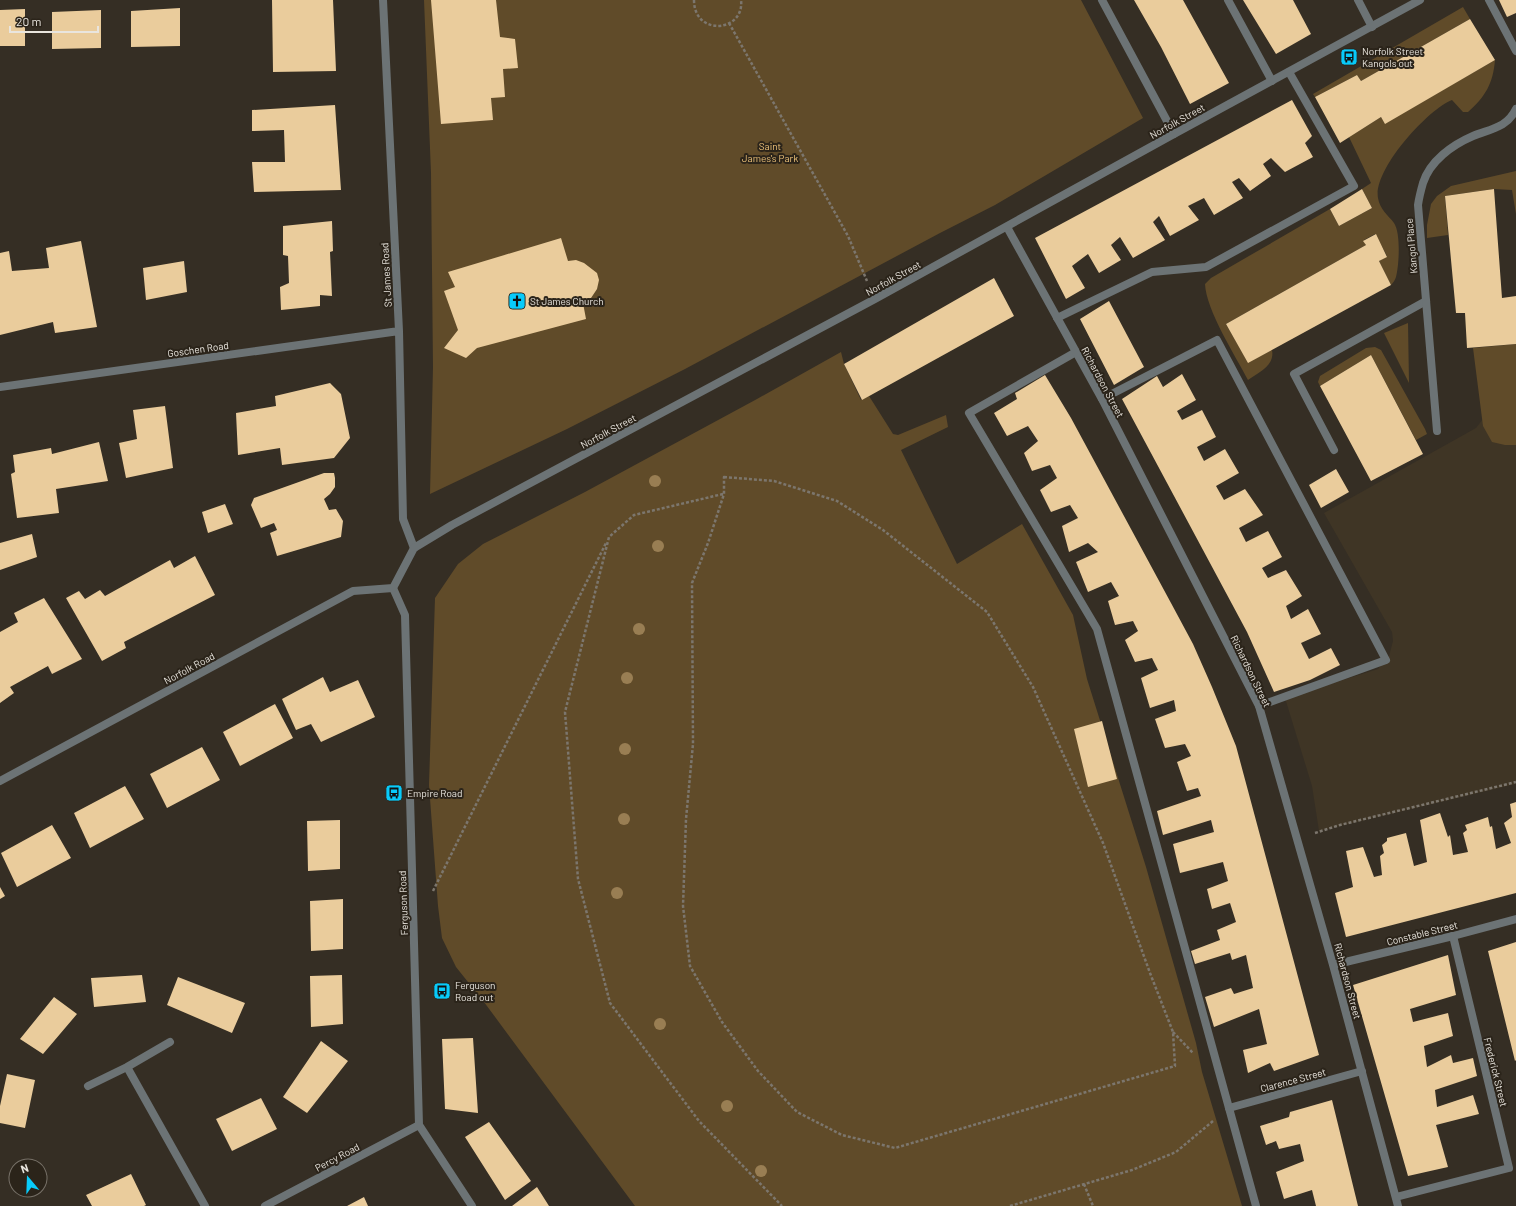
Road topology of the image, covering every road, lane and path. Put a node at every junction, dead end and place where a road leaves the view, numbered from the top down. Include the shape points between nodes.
1 (383, 0) edge
2 (694, 0) edge
3 (741, 0) edge
4 (1102, 0) edge
5 (1228, 0) edge
6 (1358, 0) edge
7 (1420, 0) edge
8 (1489, 0) edge
9 (729, 23) junction
10 (1372, 27) junction
11 (1516, 51) edge
12 (1289, 72) junction
13 (1272, 81) junction
14 (1516, 109) edge
15 (1174, 134) junction
16 (1007, 227) junction
17 (875, 300) junction
18 (1426, 301) junction
19 (1058, 318) junction
20 (399, 331) junction
21 (1076, 352) junction
22 (0, 387) edge
23 (1102, 399) junction
24 (1438, 431) dead end
25 (1334, 450) dead end
26 (724, 494) junction
27 (609, 538) junction
28 (414, 548) junction
29 (393, 588) junction
30 (1259, 706) junction
31 (0, 781) edge
32 (1516, 782) edge
33 (1297, 838) junction
34 (432, 894) dead end
35 (1516, 919) edge
36 (1453, 936) junction
37 (1333, 965) junction
38 (170, 1042) dead end
39 (127, 1067) junction
40 (1362, 1071) junction
41 (88, 1086) dead end
42 (1229, 1108) junction
43 (419, 1125) junction
44 (1084, 1184) junction
45 (1396, 1197) junction
46 (205, 1206) edge
47 (265, 1206) edge
48 (472, 1206) edge
49 (782, 1206) edge
50 (1010, 1206) edge
51 (1093, 1206) edge
52 (1256, 1206) edge
53 (1398, 1206) edge

1 - 20 street, St James Road
2 - 9 path via 696,14 700,20 714,26
3 - 9 path via 740,11
4 - 15 street
5 - 13 street
6 - 10 street
7 - 10 street, Norfolk Street
8 - 11 street
9 - 17 path via 848,236
10 - 12 street, Norfolk Street
12 - 13 street, Norfolk Street
12 - 19 street via 1354,186 1206,267 1152,272
13 - 15 street, Norfolk Street
14 - 18 street, Kangol Place via 1502,126 1452,146 1435,162 1423,182 1418,205
15 - 16 street, Norfolk Street
16 - 17 street, Norfolk Street
16 - 19 street, Richardson Street
17 - 28 street, Norfolk Street
18 - 24 street, Kangol Place
18 - 25 street via 1294,374
19 - 21 street, Richardson Street
20 - 22 street, Goschen Road
20 - 28 street, St James Road via 403,518
21 - 23 street, Richardson Street
21 - 42 street via 970,413 1096,629
23 - 30 street, Richardson Street
23 - 30 street via 1217,340 1386,660
26 - 26 path via 724,477 774,481 837,501 883,530 987,612 1033,687 1103,843 1173,1032 1175,1066 895,1148 842,1136 798,1112 758,1071 722,1022 690,966 683,906 686,819 693,744 692,583
26 - 27 path via 634,515
27 - 34 path
27 - 49 path via 565,712 578,879 610,1003 699,1121
28 - 29 street
29 - 31 street, Norfolk Road via 353,591
29 - 43 street, Ferguson Road via 406,615
30 - 33 street, Richardson Street
32 - 33 path
33 - 37 street, Richardson Street
35 - 36 street, Constable Street
36 - 37 street, Constable Street
36 - 45 street, Frederick Street via 1509,1168
37 - 40 street, Richardson Street
38 - 39 street
39 - 41 street
39 - 46 street
40 - 42 street, Clarence Street
40 - 45 street, Richardson Street
42 - 44 path via 1176,1152 1132,1170
42 - 52 street
43 - 47 street, Percy Road
43 - 48 street
44 - 50 path
44 - 51 path
45 - 53 street, Richardson Street

